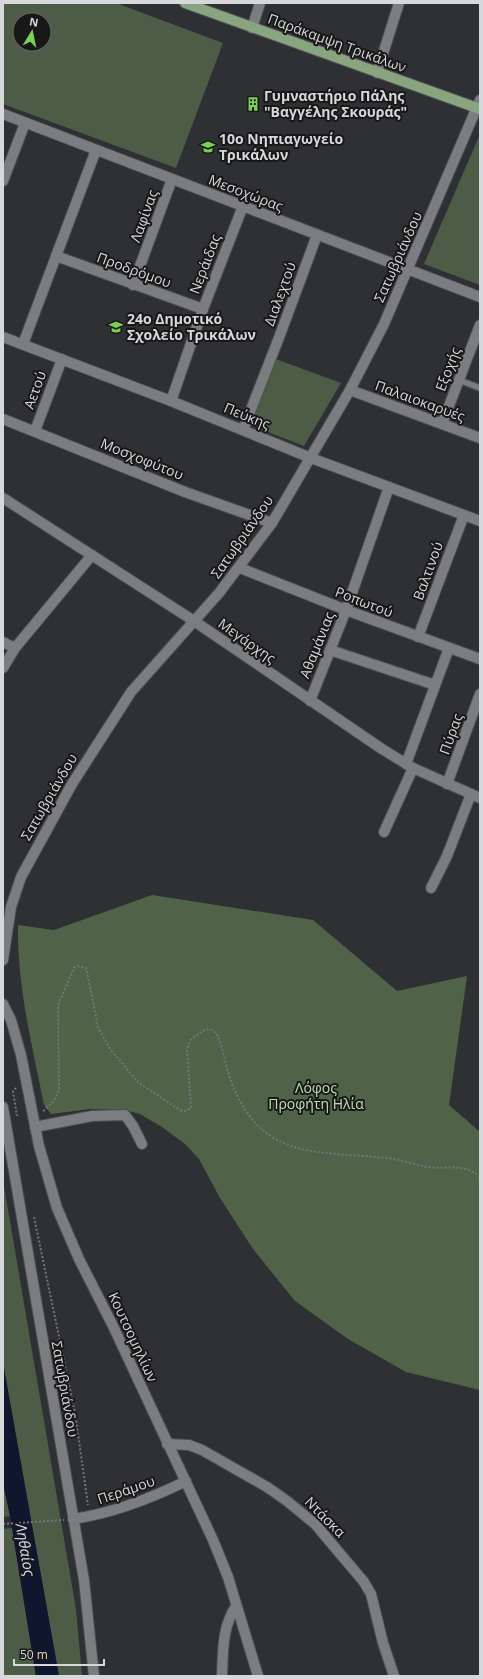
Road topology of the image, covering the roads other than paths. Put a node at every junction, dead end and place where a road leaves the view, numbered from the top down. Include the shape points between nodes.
1 (185, 3) edge
2 (260, 3) edge
3 (399, 3) edge
4 (252, 28) junction
5 (377, 73) junction
6 (479, 106) edge
7 (3, 114) edge
8 (25, 123) junction
9 (96, 150) junction
10 (172, 179) junction
11 (3, 181) edge
12 (243, 206) junction
13 (317, 235) junction
14 (56, 256) junction
15 (408, 270) junction
16 (133, 285) junction
17 (480, 297) edge
18 (203, 309) junction
19 (480, 325) edge
20 (3, 337) edge
21 (23, 344) junction
22 (62, 359) junction
23 (459, 380) junction
24 (480, 388) edge
25 (350, 390) junction
26 (171, 401) junction
27 (3, 419) edge
28 (442, 424) junction
29 (243, 430) junction
30 (35, 431) junction
31 (480, 438) edge
32 (311, 458) junction
33 (390, 487) junction
34 (3, 498) edge
35 (464, 515) junction
36 (480, 521) edge
37 (272, 524) junction
38 (92, 555) junction
39 (240, 568) junction
40 (346, 610) junction
41 (194, 621) junction
42 (418, 637) junction
43 (3, 642) edge
44 (15, 648) junction
45 (449, 648) junction
46 (330, 650) junction
47 (480, 659) edge
48 (3, 668) edge
49 (436, 684) junction
50 (479, 699) edge
51 (310, 701) junction
52 (409, 766) junction
53 (447, 784) junction
54 (475, 796) edge
55 (384, 832) dead end
56 (431, 888) dead end
57 (3, 960) edge
58 (3, 1004) edge
59 (3, 1107) edge
60 (35, 1127) junction
61 (142, 1144) dead end
62 (168, 1444) junction
63 (186, 1481) junction
64 (73, 1519) junction
65 (236, 1606) junction
66 (94, 1676) edge
67 (222, 1676) edge
68 (258, 1676) edge
69 (394, 1676) edge

1 - 4 main road, Παράκαμψη Τρικάλων
2 - 4 street
3 - 5 street
4 - 5 main road, Παράκαμψη Τρικάλων
5 - 6 main road, Παράκαμψη Τρικάλων
6 - 15 street, Σατωβριάνδου
7 - 8 street, Μεσοχώρας
8 - 9 street, Μεσοχώρας
8 - 11 street
9 - 10 street, Μεσοχώρας
9 - 14 street
10 - 12 street, Μεσοχώρας
10 - 16 street, Λαφίνας
12 - 13 street, Μεσοχώρας
12 - 18 street, Νεράιδας
13 - 15 street, Μεσοχώρας
13 - 29 street, Διαλεχτού
14 - 16 street, Προδρόμου
14 - 21 street
15 - 17 street, Μεσοχώρας
15 - 25 street, Σατωβριάνδου
16 - 18 street, Προδρόμου
18 - 26 street, Νεράιδας
19 - 23 street, Εξοχής
20 - 21 street, Πεύκης
21 - 22 street, Πεύκης
22 - 26 street, Πεύκης
22 - 30 street, Αετού
23 - 24 lane
23 - 28 street, Εξοχής
25 - 28 street, Παλαιοκαρυές
25 - 32 street, Σατωβριάνδου
26 - 29 street, Πεύκης
27 - 30 street, Μοσχοφύτου
28 - 31 street, Παλαιοκαρυές
29 - 32 street, Πεύκης
30 - 37 street, Μοσχοφύτου
32 - 33 street, Πεύκης
32 - 37 street, Σατωβριάνδου
33 - 35 street, Πεύκης
33 - 40 street, Αθαμάνιας
34 - 38 street, Μεγάρχης
35 - 36 street, Πεύκης
35 - 42 street, Βαλτινού
37 - 39 street, Σατωβριάνδου
38 - 41 street, Μεγάρχης
38 - 44 street
39 - 40 street, Ροπωτού
39 - 41 street, Σατωβριάνδου
40 - 42 street, Ροπωτού
40 - 46 street, Αθαμάνιας
41 - 51 street, Μεγάρχης
41 - 57 street, Σατωβριάνδου via 131,692 72,784 22,876 11,907
42 - 45 street, Ροπωτού
43 - 44 street
44 - 48 street
45 - 47 street, Ροπωτού
45 - 49 street
46 - 49 street
46 - 51 street, Αθαμάνιας
49 - 52 street
50 - 53 street, Πύρας
51 - 52 street, Μεγάρχης
52 - 53 street, Μεγάρχης
52 - 55 street
53 - 54 street, Μεγάρχης
54 - 56 street
58 - 60 street, Κουτσομηλίων via 11,1020 21,1055
59 - 64 street, Σατωβριάνδου
60 - 61 street via 92,1116 125,1115
60 - 62 street, Κουτσομηλίων via 46,1173 67,1232
62 - 63 street, Κουτσομηλίων
62 - 69 street, Ντάσκα via 189,1445 208,1454 267,1487 314,1524 364,1582 371,1594
63 - 64 street, Περάμου via 123,1508
63 - 65 street, Κουτσομηλίων via 228,1577
64 - 66 street, Σατωβριάνδου via 89,1617
65 - 67 street via 228,1619 225,1631
65 - 68 street, Κουτσομηλίων

